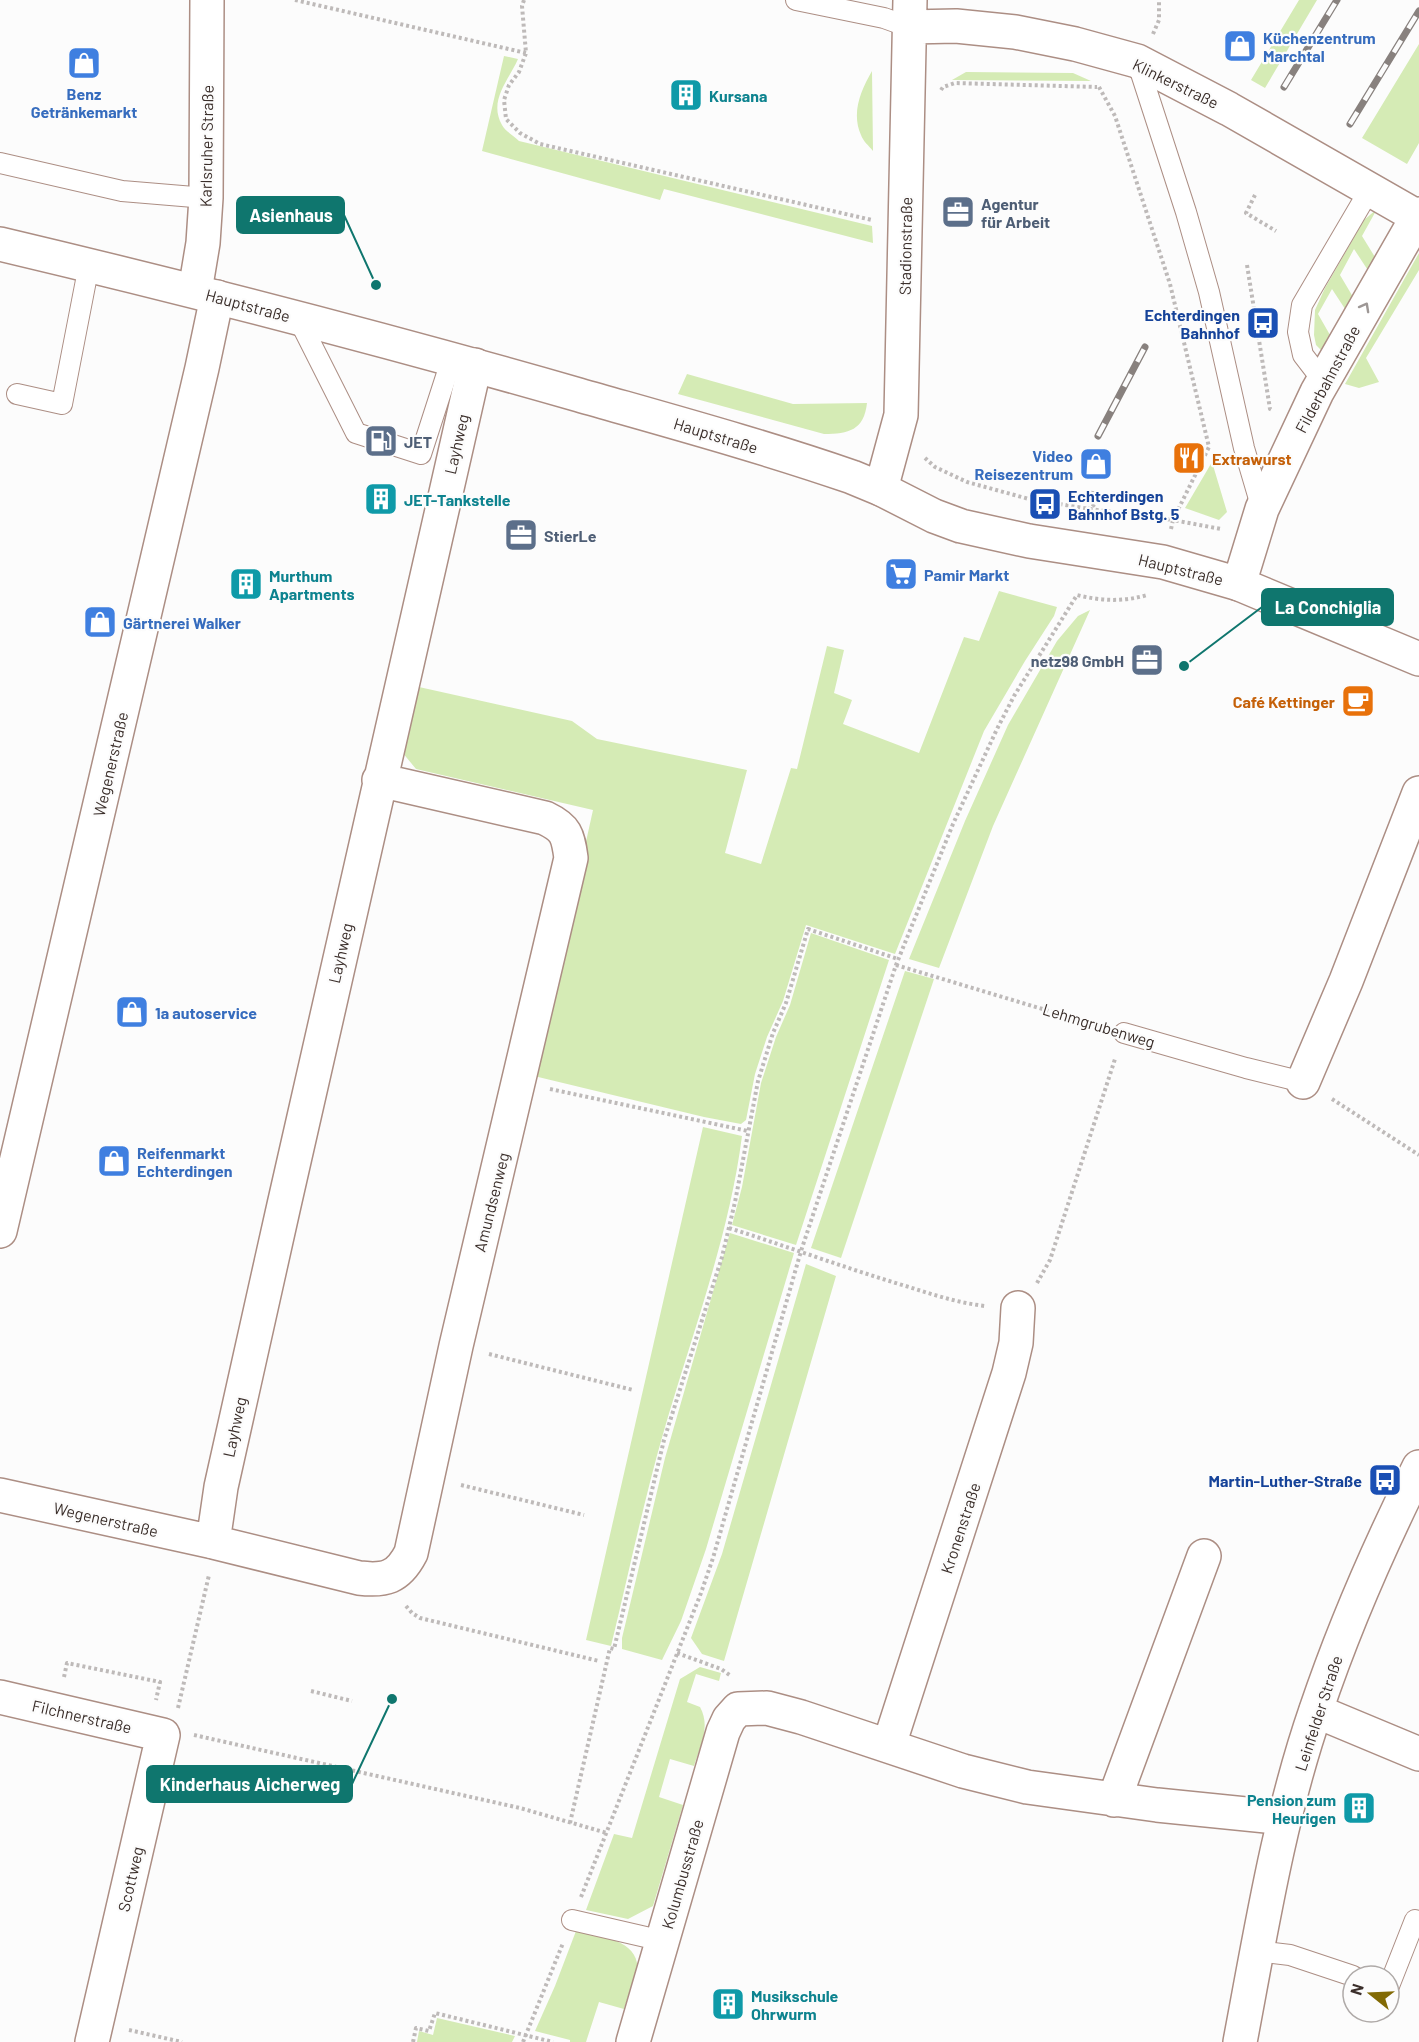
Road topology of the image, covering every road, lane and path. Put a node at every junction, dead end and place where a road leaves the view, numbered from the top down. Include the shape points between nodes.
1 (207, 0) edge
2 (295, 0) edge
3 (524, 0) edge
4 (796, 0) edge
5 (909, 14) edge
6 (526, 53) junction
7 (1137, 61) junction
8 (1099, 87) junction
9 (937, 98) dead end
10 (0, 164) edge
11 (1370, 189) junction
12 (1255, 195) dead end
13 (206, 198) junction
14 (1418, 215) edge
15 (881, 222) dead end
16 (1276, 231) dead end
17 (0, 244) edge
18 (89, 265) junction
19 (1247, 265) dead end
20 (206, 294) junction
21 (298, 318) junction
22 (463, 362) junction
23 (1323, 381) junction
24 (17, 394) dead end
25 (1301, 427) junction
26 (910, 445) junction
27 (926, 458) junction
28 (881, 489) junction
29 (1093, 491) dead end
30 (1102, 496) dead end
31 (1090, 509) junction
32 (1262, 509) junction
33 (1173, 520) junction
34 (1252, 540) junction
35 (1163, 562) junction
36 (1239, 584) junction
37 (1419, 659) edge
38 (379, 780) junction
39 (1419, 793) edge
40 (898, 959) junction
41 (896, 965) junction
42 (1124, 1033) junction
43 (519, 1082) junction
44 (1303, 1082) junction
45 (748, 1131) junction
46 (1419, 1155) edge
47 (729, 1228) junction
48 (0, 1231) edge
49 (801, 1251) junction
50 (1050, 1260) dead end
51 (1018, 1308) joint
52 (456, 1346) junction
53 (633, 1390) dead end
54 (1419, 1467) edge
55 (428, 1477) junction
56 (0, 1495) edge
57 (585, 1515) dead end
58 (213, 1542) junction
59 (1204, 1556) dead end
60 (388, 1577) junction
61 (677, 1653) junction
62 (599, 1661) dead end
63 (311, 1691) dead end
64 (0, 1697) edge
65 (352, 1701) dead end
66 (738, 1709) junction
67 (57, 1710) junction
68 (1316, 1711) junction
69 (156, 1733) junction
70 (889, 1745) junction
71 (1419, 1754) edge
72 (1114, 1800) junction
73 (1285, 1818) junction
74 (570, 1823) junction
75 (572, 1920) dead end
76 (1415, 1920) dead end
77 (663, 1941) junction
78 (1257, 1951) junction
79 (1398, 1964) edge
80 (1341, 1972) edge
81 (94, 2032) edge
82 (182, 2042) edge
83 (413, 2042) edge
84 (553, 2042) edge
85 (633, 2042) edge
86 (1240, 2042) edge

1 - 13 street, Karlsruher Straße
2 - 6 path
3 - 6 path
4 - 5 lane via 884,18
5 - 7 street, Klinkerstraße via 956,26 1075,44
5 - 26 street, Stadionstraße via 901,415
6 - 15 path via 504,100 507,119 520,133 540,144
7 - 8 path
7 - 11 street, Klinkerstraße
7 - 32 lane via 1203,269
8 - 9 path via 955,83 943,87
8 - 33 path via 1115,116 1170,284 1209,447
10 - 13 lane via 122,191
11 - 14 street, Klinkerstraße
11 - 23 lane via 1302,305 1298,332 1303,355
12 - 16 path via 1246,213
13 - 20 street, Karlsruher Straße
23 -> 14 street, Filderbahnstraße
17 - 18 street, Hauptstraße
18 - 20 street, Hauptstraße
18 - 24 lane via 62,404
19 - 25 path via 1270,409
20 - 21 street, Hauptstraße
20 - 48 street, Wegenerstraße via 202,368
21 - 22 street, Hauptstraße
21 - 22 lane via 356,433 422,454
22 - 28 street, Hauptstraße via 814,464
22 - 38 street, Layhweg
23 - 25 street, Filderbahnstraße
25 - 32 street, Filderbahnstraße
26 - 27 path
26 - 27 path
26 - 28 street, Stadionstraße
27 - 31 path via 967,482 1029,500
28 - 35 street, Hauptstraße via 934,516 995,535
29 - 31 path
30 - 31 path
31 - 33 path
32 - 34 street, Filderbahnstraße
33 - 34 path
33 - 35 path
34 - 36 street, Filderbahnstraße
35 - 36 street, Hauptstraße
35 - 40 path via 1155,593 1099,601 1077,595 997,729
36 - 37 street, Hauptstraße
38 - 43 street, Amundsenweg via 545,818 559,825 568,839 571,858
38 - 58 street, Layhweg via 224,1475
39 - 44 street
40 - 41 path
40 - 45 path via 808,929 758,1081
41 - 42 path, Lehmgrubenweg
41 - 49 path
42 - 44 lane, Lehmgrubenweg
42 - 50 path
43 - 45 path
43 - 52 street, Amundsenweg
44 - 46 path
45 - 47 path
47 - 49 path
47 - 74 path via 664,1440
49 - 51 path via 959,1302
49 - 61 path via 713,1558
51 - 70 street, Kronenstraße via 1009,1373
52 - 53 path
52 - 55 street, Amundsenweg
54 - 68 street, Leinfelder Straße via 1391,1523
55 - 57 path
55 - 60 street, Amundsenweg via 411,1553 404,1566
56 - 58 street, Wegenerstraße
58 - 60 street via 359,1578
58 - 69 path via 212,1562 177,1714
59 - 72 street
60 - 62 path via 407,1609 420,1618
61 - 66 path via 729,1674 736,1681
61 - 74 path via 607,1833
63 - 65 path
64 - 67 street, Filchnerstraße
66 - 70 street via 767,1708 801,1716
66 - 77 street, Kolumbusstraße via 723,1732
67 - 69 street, Filchnerstraße
67 - 69 path via 67,1663 160,1682
68 - 71 street
68 - 73 street, Leinfelder Straße
69 - 74 path via 183,1733 279,1753
69 - 81 street, Scottweg
70 - 72 street via 993,1779
72 - 73 street
73 - 78 street, Leinfelder Straße
75 - 77 lane
76 - 79 lane
77 - 85 street, Kolumbusstraße
78 - 80 lane via 1290,1955
78 - 86 street, Leinfelder Straße
81 - 82 path
83 - 84 path via 416,2028 429,2031 435,2013

